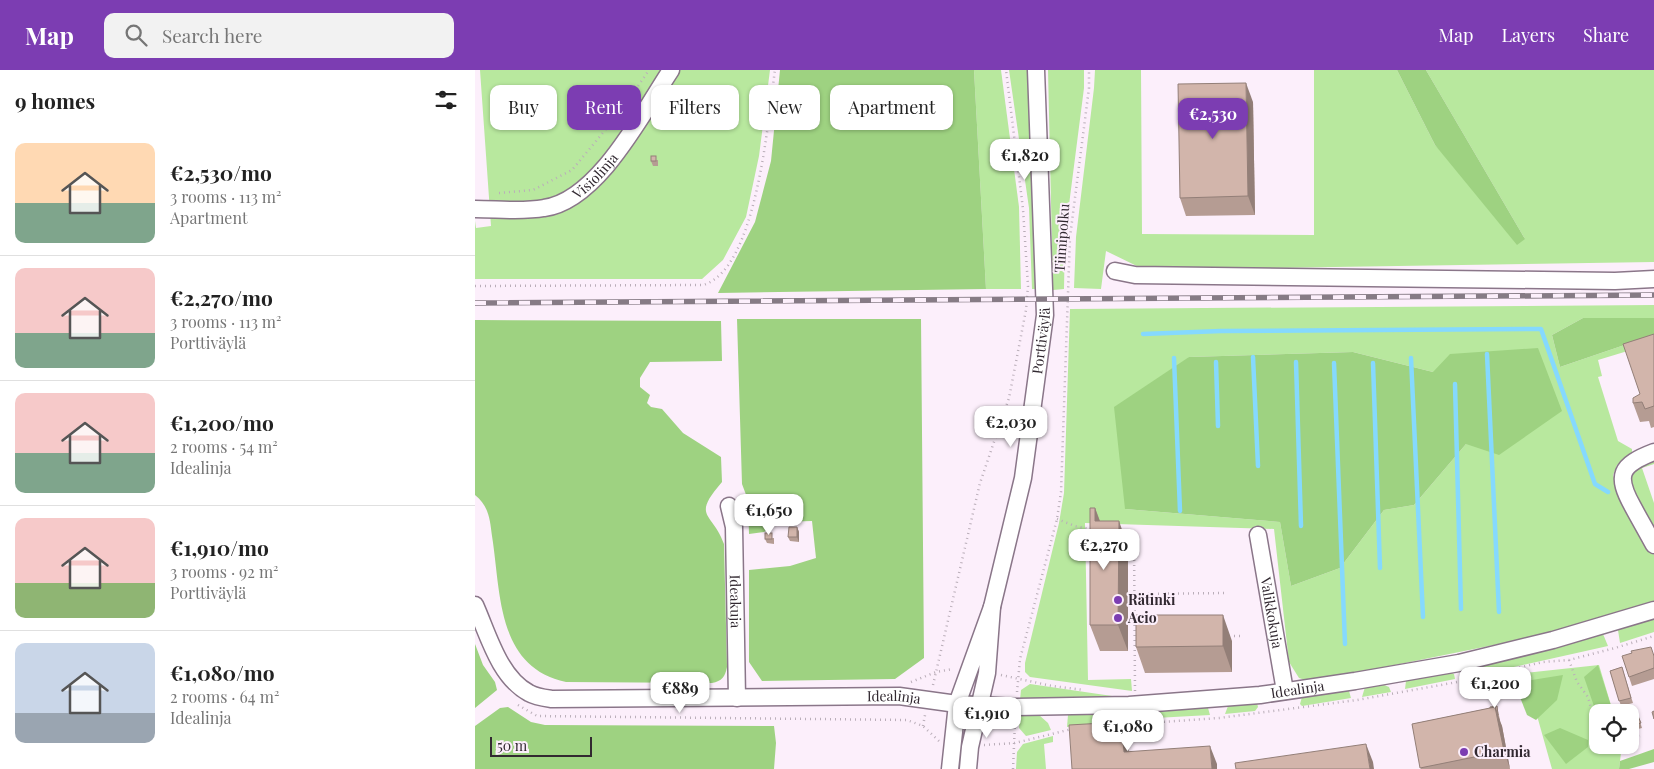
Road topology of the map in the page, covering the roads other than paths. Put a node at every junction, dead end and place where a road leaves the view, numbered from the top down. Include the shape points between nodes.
1 (671, 70) edge
2 (1036, 70) edge
3 (475, 209) edge
4 (1115, 271) dead end
5 (1654, 279) edge
6 (1654, 452) edge
7 (729, 506) dead end
8 (1258, 535) dead end
9 (1654, 545) edge
10 (475, 604) edge
11 (992, 607) junction
12 (1654, 610) edge
13 (1285, 691) junction
14 (737, 698) junction
15 (957, 704) junction
16 (979, 706) junction
17 (950, 769) edge
18 (968, 769) edge

1 - 3 street, Visiolinja via 603,173 585,190 546,208
2 - 11 street, Porttiväylä via 1045,316 1023,478
4 - 5 street via 1135,275
6 - 9 street via 1632,462 1621,478 1623,490
7 - 14 street, Ideakuja via 734,527
8 - 13 street, Valikkokuja
10 - 14 street, Idealinja via 502,665 530,694 552,699
11 - 15 street, Porttiväylä
11 - 16 street, Porttiväylä via 987,673
12 - 13 street, Idealinja via 1553,640 1459,662 1355,682
13 - 16 street, Idealinja via 1129,705
14 - 15 street, Idealinja via 899,696
15 - 16 street, Idealinja
15 - 17 street, Porttiväylä
16 - 18 street, Porttiväylä

